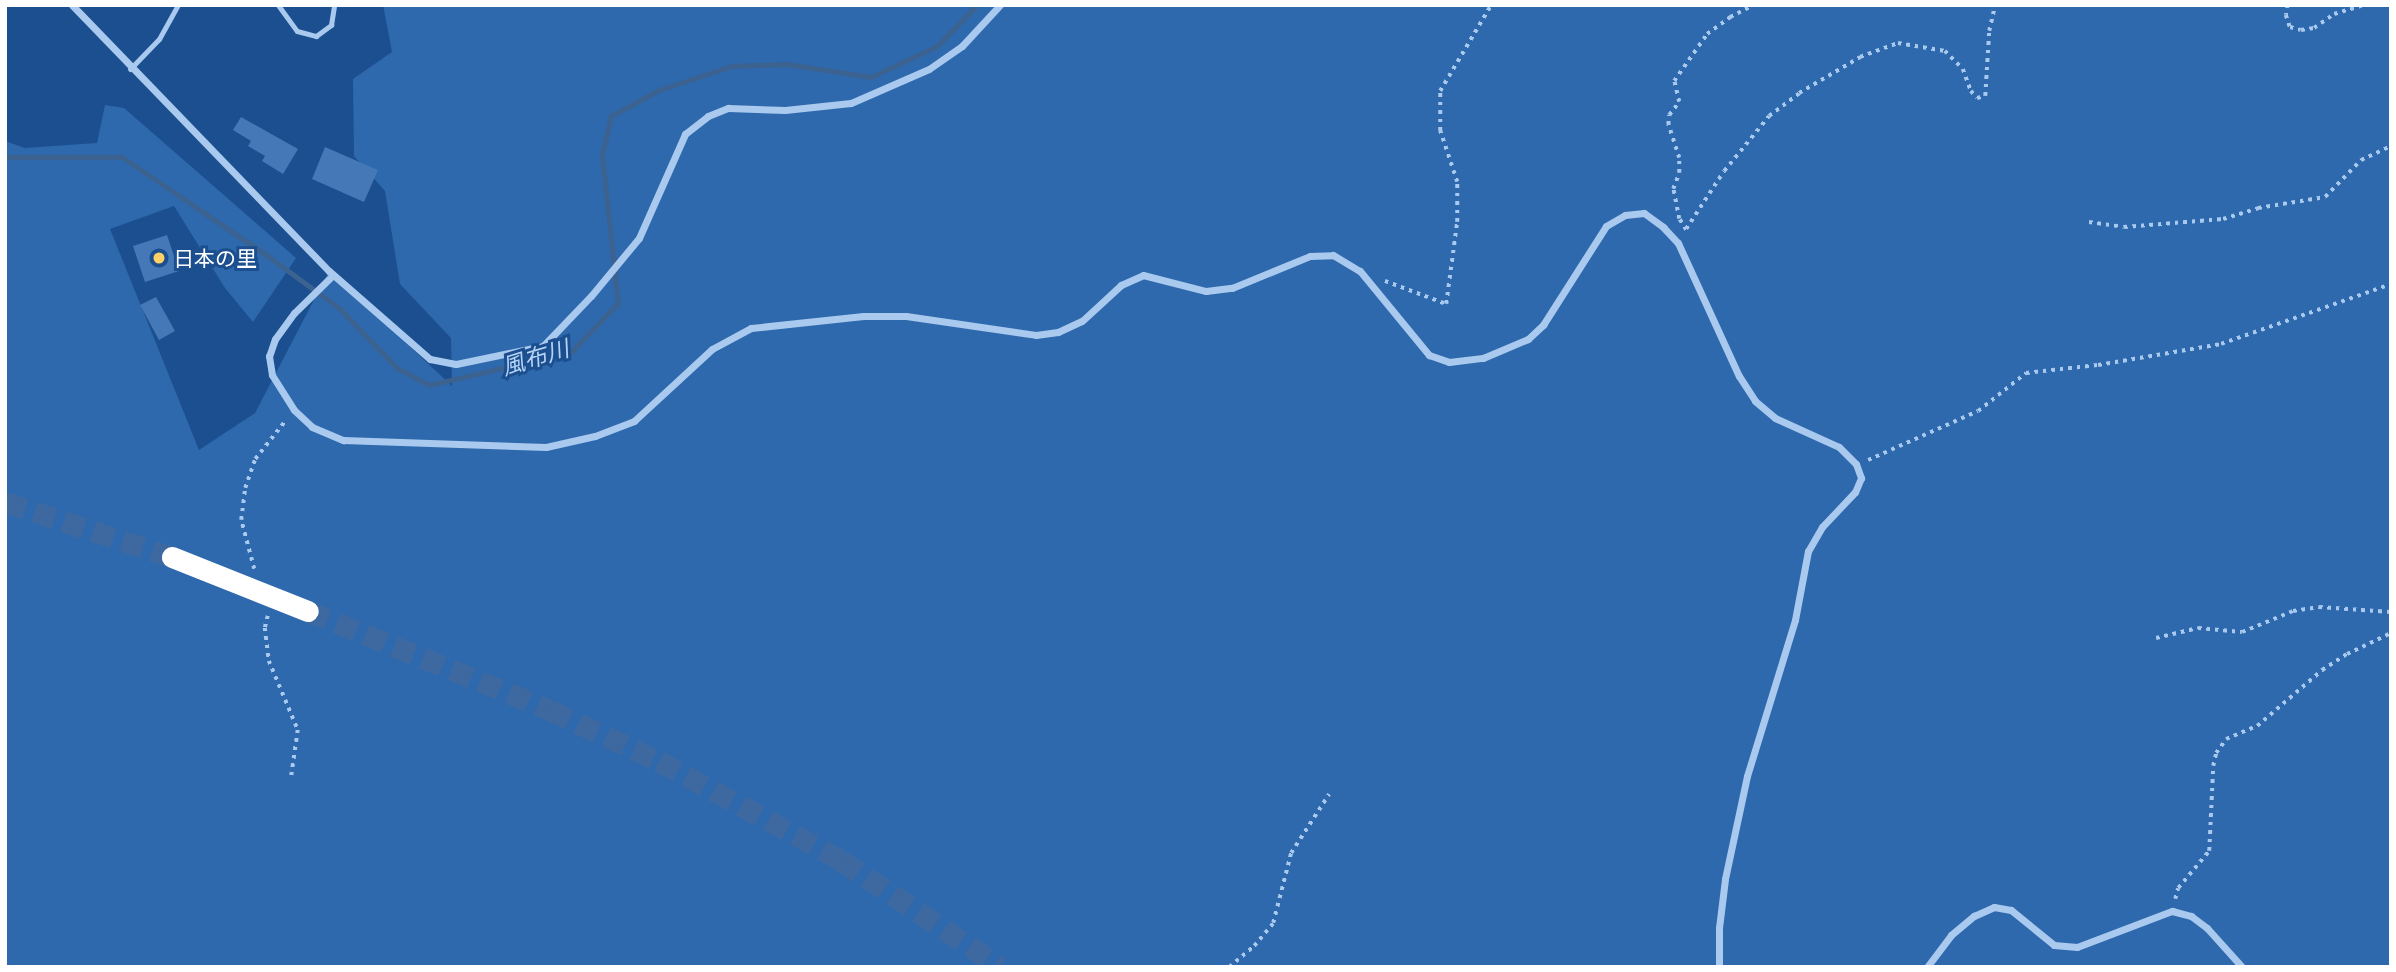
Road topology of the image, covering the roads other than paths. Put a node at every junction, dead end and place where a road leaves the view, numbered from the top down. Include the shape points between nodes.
1 (72, 5) edge
2 (178, 5) edge
3 (278, 5) edge
4 (334, 5) edge
5 (1000, 5) edge
6 (130, 69) junction
7 (333, 275) junction
8 (172, 557) tunnel mouth
9 (299, 607) tunnel mouth
10 (1719, 967) edge
11 (1927, 967) edge
12 (2242, 967) edge

1 - 6 street
2 - 6 lane via 159,39
3 - 4 lane via 297,31 316,36 331,25
5 - 7 street via 962,46 929,69 851,103 785,110 728,108 708,116 685,134 639,238 543,346 456,364 430,359
6 - 7 street
7 - 10 street via 294,313 269,356 272,374 294,410 312,426 342,440 546,447 634,421 712,349 751,328 905,316 1036,335 1058,332 1082,321 1121,285 1143,275 1206,291 1232,288 1310,256 1333,255 1360,271 1429,355 1449,362 1482,358 1528,339 1543,325 1606,226 1625,215 1644,213 1678,243 1755,401 1775,418 1839,447 1856,464 1861,478 1808,551 1795,620 1745,787 1725,879
8 - 9 highway
11 - 12 street via 1951,935 1994,907 2011,910 2054,945 2077,947 2172,911 2191,916 2207,928

